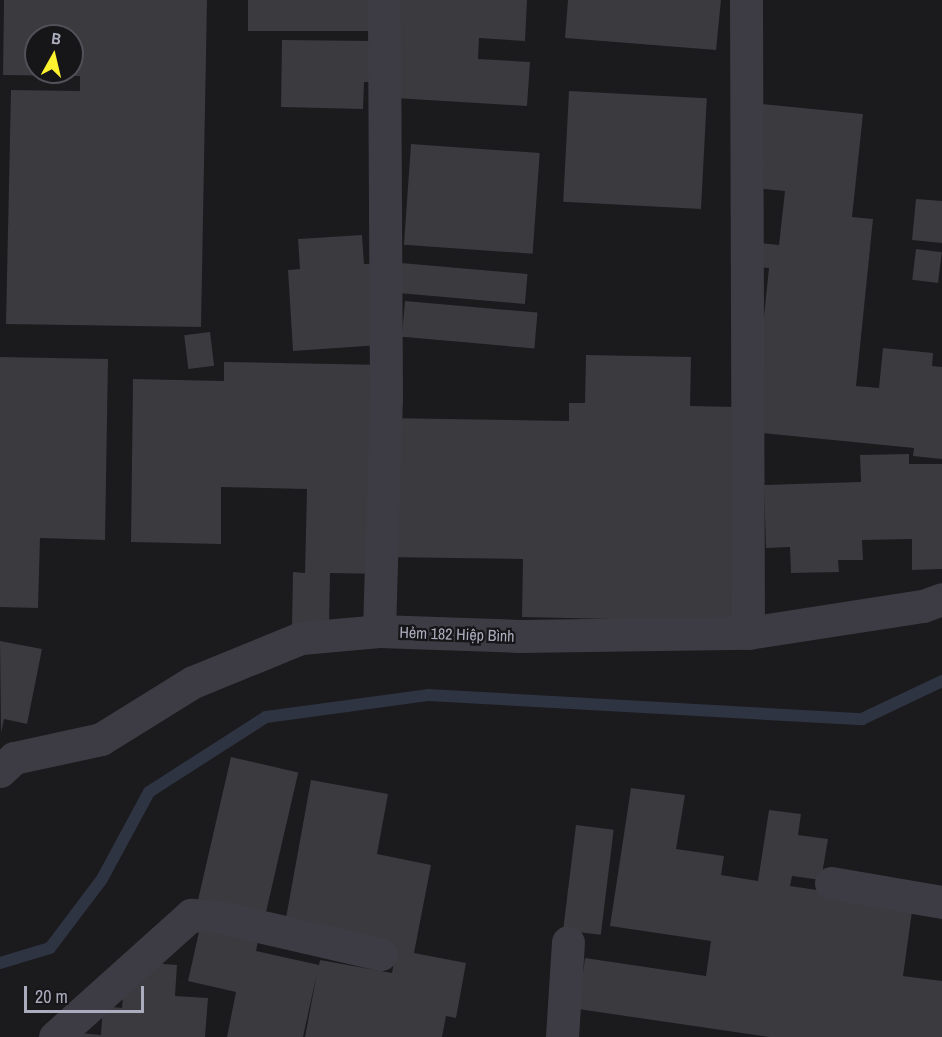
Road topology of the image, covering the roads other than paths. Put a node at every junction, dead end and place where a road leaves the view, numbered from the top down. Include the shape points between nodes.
1 (384, 0) edge
2 (746, 0) edge
3 (942, 599) edge
4 (379, 631) junction
5 (748, 633) junction
6 (0, 771) edge
7 (831, 883) dead end
8 (942, 902) edge
9 (568, 942) dead end
10 (381, 954) dead end
11 (55, 1037) edge
12 (562, 1037) edge

1 - 4 street via 386,400
2 - 5 street
3 - 5 street, Hẻm 182 Hiệp Bình via 923,606
4 - 5 street, Hẻm 182 Hiệp Bình via 519,636
4 - 6 street, Hẻm 182 Hiệp Bình via 301,639 193,682 101,739 14,759
7 - 8 street
9 - 12 street
10 - 11 street via 219,917 191,915

